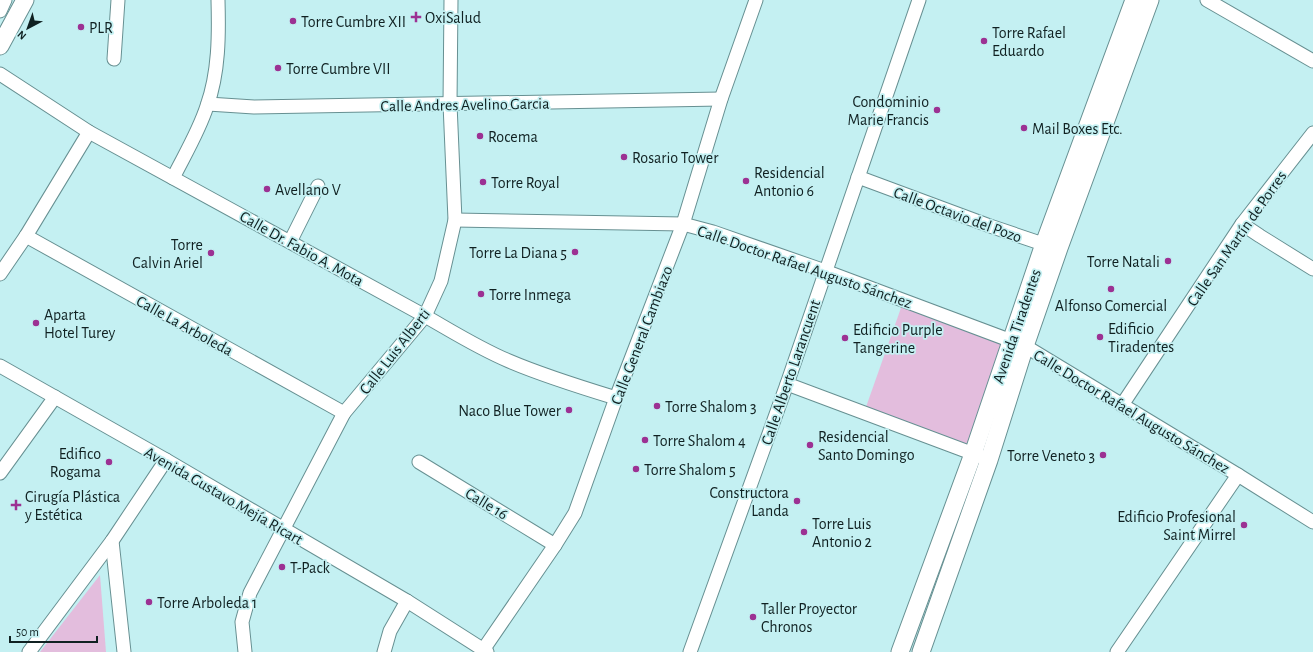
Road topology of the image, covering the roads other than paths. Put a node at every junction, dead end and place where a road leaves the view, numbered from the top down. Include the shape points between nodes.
1 (6, 0) edge
2 (25, 0) edge
3 (118, 0) edge
4 (218, 0) edge
5 (452, 0) edge
6 (756, 0) edge
7 (919, 0) edge
8 (1134, 0) edge
9 (1150, 0) edge
10 (1206, 0) edge
11 (0, 11) edge
12 (0, 46) edge
13 (114, 59) dead end
14 (1313, 61) edge
15 (0, 74) edge
16 (721, 99) junction
17 (208, 104) junction
18 (450, 104) junction
19 (89, 132) junction
20 (1313, 133) edge
21 (858, 177) junction
22 (173, 178) junction
23 (318, 186) dead end
24 (455, 220) junction
25 (683, 224) junction
26 (1242, 224) junction
27 (26, 236) junction
28 (290, 242) junction
29 (1051, 246) junction
30 (1313, 269) edge
31 (825, 271) junction
32 (0, 274) edge
33 (425, 316) junction
34 (1018, 343) junction
35 (0, 366) edge
36 (787, 384) junction
37 (55, 397) junction
38 (616, 398) junction
39 (1122, 405) junction
40 (344, 414) junction
41 (973, 454) junction
42 (166, 460) junction
43 (989, 460) junction
44 (419, 462) dead end
45 (0, 473) edge
46 (1238, 475) junction
47 (1313, 522) edge
48 (283, 529) junction
49 (112, 541) junction
50 (555, 545) junction
51 (407, 601) junction
52 (485, 651) edge
53 (29, 652) edge
54 (124, 652) edge
55 (245, 652) edge
56 (384, 652) edge
57 (690, 652) edge
58 (900, 652) edge
59 (921, 652) edge
60 (1117, 652) edge

1 - 11 street
2 - 12 main road
3 - 13 street
4 - 17 street via 218,54
5 - 18 street, Calle Luis Alberti
6 - 16 street, Calle General Cambiazo
7 - 21 street, Calle Alberto Larancuent
8 - 29 main road, Avenida Tiradentes
9 - 29 main road, Avenida Tiradentes
10 - 14 street
15 - 19 street, Calle Dr. Fabio A. Mota
16 - 18 street, Calle Andres Avelino Garcia
16 - 25 street, Calle General Cambiazo
17 - 18 street, Calle Andres Avelino Garcia via 254,107
17 - 22 street
18 - 24 street, Calle Luis Alberti
19 - 22 street, Calle Dr. Fabio A. Mota
19 - 27 street
20 - 26 street, Calle San Martín de Porres
21 - 29 street, Calle Octavio del Pozo
21 - 31 street, Calle Alberto Larancuent
22 - 28 street, Calle Dr. Fabio A. Mota
23 - 28 street
24 - 25 street, Calle Doctor Rafael Augusto Sánchez
24 - 33 street, Calle Luis Alberti via 441,281
25 - 31 street, Calle Doctor Rafael Augusto Sánchez
25 - 38 street, Calle General Cambiazo
26 - 30 street
26 - 39 street, Calle San Martín de Porres
27 - 32 street
27 - 40 street, Calle La Arboleda
28 - 33 street, Calle Dr. Fabio A. Mota
29 - 34 main road, Avenida Tiradentes
31 - 34 street, Calle Doctor Rafael Augusto Sánchez
31 - 36 street, Calle Alberto Larancuent
33 - 38 street, Calle Dr. Fabio A. Mota via 508,360 547,376
33 - 40 street, Calle Luis Alberti
34 - 39 street, Calle Doctor Rafael Augusto Sánchez
34 - 41 main road, Avenida Tiradentes
34 - 43 main road, Avenida Tiradentes
35 - 37 street, Avenida Gustavo Mejía Ricart
36 - 41 street
36 - 57 street, Calle Alberto Larancuent
37 - 42 street, Avenida Gustavo Mejía Ricart
37 - 45 street
38 - 50 street, Calle General Cambiazo via 575,513
39 - 46 street, Calle Doctor Rafael Augusto Sánchez
40 - 48 street, Calle Luis Alberti
41 - 43 street
41 - 58 main road, Avenida Tiradentes
42 - 48 street, Avenida Gustavo Mejía Ricart
42 - 49 street
43 - 59 main road, Avenida Tiradentes
44 - 50 street, Calle 16
46 - 47 street, Calle Doctor Rafael Augusto Sánchez
46 - 60 street
48 - 51 street, Avenida Gustavo Mejía Ricart
48 - 55 street, Calle Luis Alberti via 250,593 242,622
49 - 53 street
49 - 54 street
50 - 52 street, Calle General Cambiazo
51 - 52 street, Avenida Gustavo Mejía Ricart
51 - 56 street via 390,631

